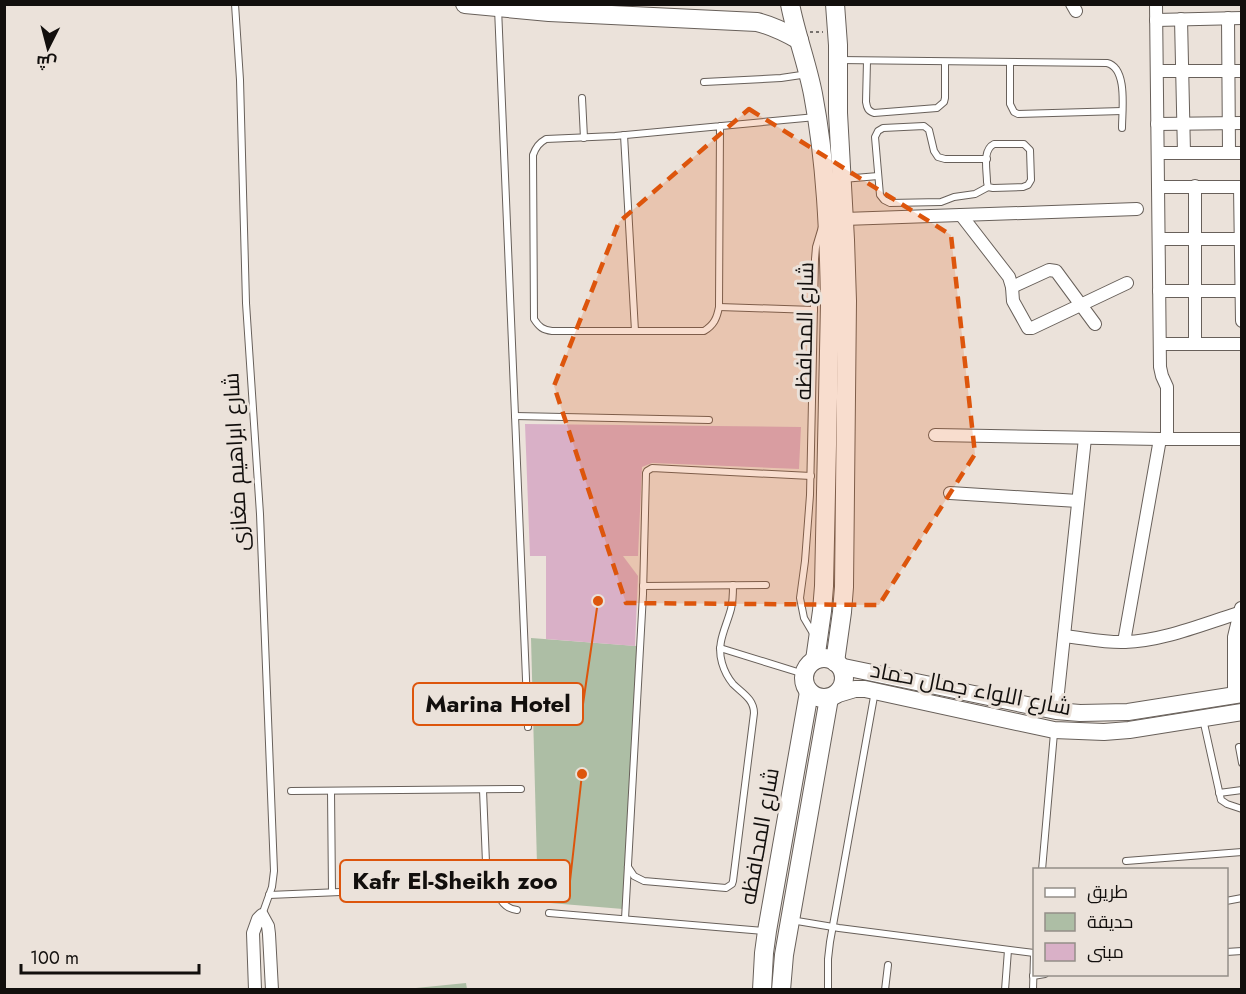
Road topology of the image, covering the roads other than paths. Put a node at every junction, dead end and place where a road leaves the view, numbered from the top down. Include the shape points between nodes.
1 (235, 4) edge
2 (465, 4) edge
3 (790, 4) edge
4 (835, 4) edge
5 (1156, 4) edge
6 (498, 8) junction
7 (1228, 18) junction
8 (1242, 18) edge
9 (1181, 19) junction
10 (1156, 20) junction
11 (798, 36) junction
12 (838, 60) junction
13 (867, 61) junction
14 (945, 62) junction
15 (1010, 62) junction
16 (1156, 71) junction
17 (1182, 71) junction
18 (1228, 71) junction
19 (1242, 71) edge
20 (808, 74) junction
21 (704, 82) dead end
22 (582, 98) dead end
23 (1122, 111) junction
24 (1235, 123) edge
25 (817, 124) junction
26 (1157, 124) junction
27 (1183, 124) junction
28 (720, 126) junction
29 (839, 126) junction
30 (1122, 128) dead end
31 (624, 135) junction
32 (584, 138) junction
33 (1158, 153) junction
34 (1184, 153) junction
35 (1235, 153) edge
36 (987, 159) junction
37 (878, 176) junction
38 (842, 179) junction
39 (1195, 186) junction
40 (988, 187) junction
41 (1158, 187) junction
42 (1241, 187) edge
43 (1137, 209) dead end
44 (961, 215) junction
45 (836, 216) junction
46 (1159, 239) junction
47 (1195, 239) junction
48 (1241, 239) edge
49 (1127, 283) dead end
50 (1012, 287) junction
51 (1159, 291) junction
52 (1195, 291) junction
53 (1241, 291) edge
54 (1081, 305) junction
55 (718, 307) junction
56 (814, 310) junction
57 (1242, 321) edge
58 (1095, 324) dead end
59 (635, 331) junction
60 (1160, 344) junction
61 (1195, 344) junction
62 (1242, 344) edge
63 (821, 364) junction
64 (514, 416) junction
65 (709, 420) dead end
66 (935, 435) dead end
67 (1085, 438) junction
68 (1163, 439) junction
69 (1242, 439) edge
70 (816, 482) junction
71 (950, 493) dead end
72 (1078, 501) junction
73 (733, 585) junction
74 (766, 585) dead end
75 (643, 586) junction
76 (1240, 610) edge
77 (1064, 636) junction
78 (1124, 642) junction
79 (720, 648) junction
80 (837, 664) junction
81 (809, 676) junction
82 (928, 684) junction
83 (875, 691) junction
84 (1238, 695) edge
85 (832, 696) junction
86 (925, 702) junction
87 (1056, 711) junction
88 (1242, 712) edge
89 (1203, 718) junction
90 (528, 727) dead end
91 (1054, 730) junction
92 (1239, 747) dead end
93 (1242, 763) edge
94 (521, 789) dead end
95 (483, 790) junction
96 (1242, 790) edge
97 (291, 791) dead end
98 (331, 791) junction
99 (1219, 793) junction
100 (1242, 809) edge
101 (1242, 852) edge
102 (1126, 861) dead end
103 (628, 867) junction
104 (1042, 868) edge
105 (487, 887) junction
106 (332, 892) junction
107 (269, 895) junction
108 (517, 910) dead end
109 (549, 913) dead end
110 (262, 915) junction
111 (625, 919) junction
112 (790, 920) junction
113 (832, 927) junction
114 (767, 931) junction
115 (1008, 950) junction
116 (1033, 954) edge
117 (888, 965) dead end
118 (1033, 976) edge
119 (255, 990) edge
120 (272, 990) edge
121 (762, 990) edge
122 (781, 990) edge
123 (828, 990) edge
124 (885, 990) edge
125 (1005, 990) edge
126 (1033, 990) edge

1 - 107 lane, شارع ابراهيم مغازى via 273,836 274,871
2 - 6 main road
3 - 11 main road, شارع المحافظه
4 - 12 main road, شارع المحافظه
5 - 10 street
6 - 11 main road via 750,21
6 - 64 lane
7 - 8 street
7 - 9 street
7 - 18 street
9 - 10 street
9 - 17 street
10 - 16 street
11 - 20 main road, شارع المحافظه
12 - 13 lane
12 - 29 main road, شارع المحافظه
13 - 14 lane
13 - 14 lane via 866,102 874,113 941,106 945,98
14 - 15 lane
15 - 23 lane via 1113,64 1121,78
15 - 23 lane via 1010,104 1018,114
16 - 17 street
16 - 26 street
17 - 18 street
17 - 27 street
18 - 19 street
18 - 24 street
20 - 21 lane
20 - 25 main road, شارع المحافظه
22 - 32 lane
23 - 30 lane
24 - 27 street
24 - 35 street
25 - 28 lane
25 - 29 main road
25 - 45 main road, شارع المحافظه
26 - 27 street
26 - 33 street
27 - 34 street
28 - 31 lane
28 - 55 lane
29 - 38 main road, شارع المحافظه
31 - 32 lane
31 - 59 lane
32 - 59 lane via 546,139 533,155 534,320 544,330 552,331
33 - 34 street
33 - 41 street
34 - 35 street
36 - 37 lane via 938,157 924,126 883,128 874,140
36 - 40 lane
36 - 40 lane via 987,150 994,144 1024,144 1030,150 1028,185
37 - 38 lane
37 - 40 lane via 880,195 890,203 942,202
38 - 45 main road, شارع المحافظه
39 - 41 street
39 - 42 street
39 - 47 street
41 - 46 street
42 - 48 street
43 - 44 street
44 - 45 street
44 - 50 street via 1007,273
45 - 56 lane via 816,247
45 - 63 main road, شارع المحافظه
45 - 80 main road, شارع المحافظه via 847,301 844,587
46 - 47 street
46 - 51 street
47 - 48 street
47 - 52 street
48 - 53 street
49 - 54 street
50 - 54 street via 1053,270
50 - 54 street via 1015,307 1026,327
51 - 52 street
51 - 60 street
52 - 53 street
52 - 61 street
53 - 57 street
54 - 58 street
55 - 56 lane
55 - 59 lane via 715,321 704,331
56 - 63 lane
60 - 61 street
60 - 68 street via 1161,372 1167,387
61 - 62 street
63 - 70 main road, شارع المحافظه
64 - 65 lane
64 - 90 lane
66 - 67 street
67 - 68 street
67 - 72 street
68 - 69 street
68 - 78 street
70 - 75 lane via 652,468 647,471
70 - 81 main road, شارع المحافظه via 824,586 818,641
71 - 72 street
72 - 77 street
73 - 74 lane
73 - 75 lane
73 - 79 lane via 732,605
75 - 103 lane
76 - 78 street via 1161,636
76 - 84 street via 1233,649
77 - 78 street
77 - 87 street
79 - 81 lane
79 - 103 lane via 725,672 753,704 754,713 734,881 726,888 644,881
80 - 81 main road via 822,658
80 - 82 main road, شارع اللواء جمال حماد
80 - 85 main road via 844,678
81 - 85 main road via 818,698
81 - 114 main road, شارع المحافظه
82 - 86 main road
82 - 87 main road, شارع اللواء جمال حماد
83 - 85 main road, شارع اللواء جمال حماد via 855,689
83 - 86 main road, شارع اللواء جمال حماد
83 - 113 lane
84 - 87 main road, شارع اللواء جمال حماد via 1128,712
85 - 112 main road, شارع المحافظه
86 - 91 main road, شارع اللواء جمال حماد
88 - 89 main road, شارع اللواء جمال حماد
89 - 91 main road, شارع اللواء جمال حماد via 1130,730
89 - 99 lane
91 - 104 lane
92 - 93 lane
94 - 95 lane
95 - 98 lane
95 - 105 lane
96 - 99 lane
97 - 98 lane
98 - 106 lane
99 - 100 lane via 1224,802
101 - 102 lane
103 - 111 lane
105 - 106 lane
105 - 108 lane via 494,890 505,906
106 - 107 lane
107 - 110 lane, شارع ابراهيم مغازى
109 - 111 lane
110 - 119 street, شارع ابراهيم مغازى via 253,933
110 - 120 street via 269,934
111 - 114 lane
112 - 113 lane
112 - 122 main road, شارع المحافظه
113 - 115 lane
113 - 123 lane
114 - 121 main road, شارع المحافظه
115 - 116 lane
115 - 125 lane
117 - 124 lane
118 - 126 lane

